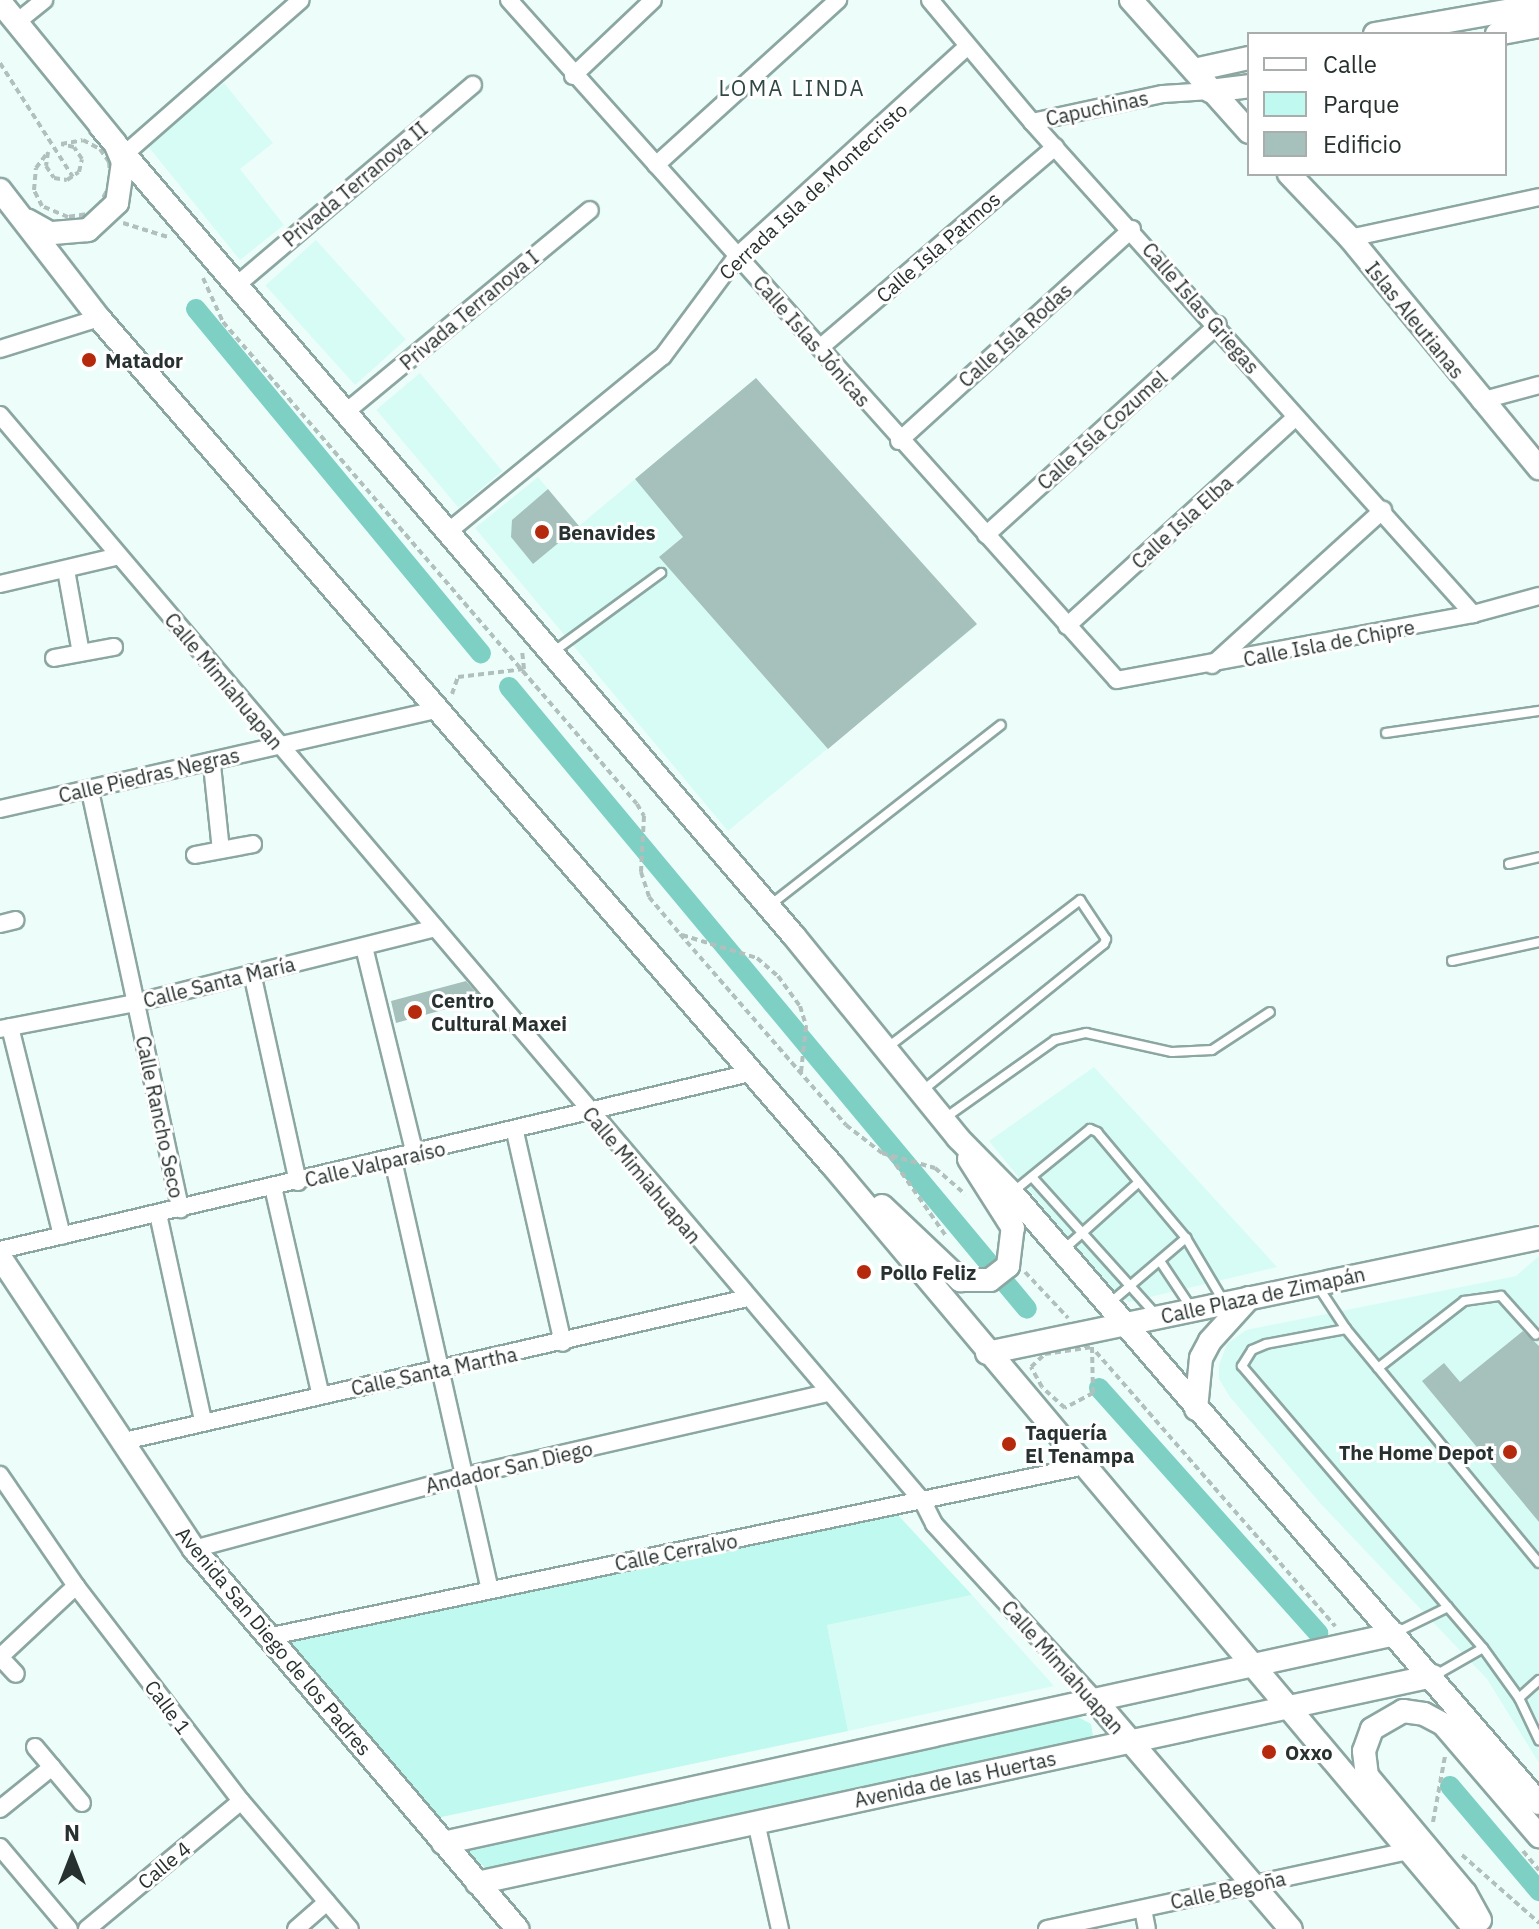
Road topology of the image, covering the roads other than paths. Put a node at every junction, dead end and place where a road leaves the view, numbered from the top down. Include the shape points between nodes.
1 (44, 0) edge
2 (301, 0) edge
3 (509, 0) edge
4 (653, 0) edge
5 (838, 0) edge
6 (930, 0) edge
7 (1131, 0) edge
8 (0, 2) edge
9 (1529, 6) edge
10 (17, 22) junction
11 (1537, 29) edge
12 (1386, 32) edge
13 (1507, 33) edge
14 (968, 46) junction
15 (1247, 58) edge
16 (1194, 70) junction
17 (573, 76) junction
18 (473, 85) dead end
19 (1247, 86) edge
20 (1210, 91) junction
21 (1163, 94) junction
22 (1032, 122) junction
23 (101, 127) junction
24 (1247, 130) edge
25 (1055, 147) junction
26 (126, 153) junction
27 (656, 165) junction
28 (1291, 176) edge
29 (0, 190) edge
30 (1539, 197) edge
31 (590, 210) dead end
32 (18, 212) junction
33 (1132, 229) junction
34 (1350, 238) junction
35 (737, 256) junction
36 (238, 284) junction
37 (99, 318) junction
38 (1218, 325) junction
39 (821, 347) junction
40 (0, 349) edge
41 (1539, 385) edge
42 (1480, 401) junction
43 (347, 411) junction
44 (0, 415) edge
45 (1296, 417) junction
46 (899, 441) junction
47 (1539, 468) edge
48 (1383, 510) junction
49 (449, 531) junction
50 (986, 535) junction
51 (119, 556) junction
52 (66, 570) junction
53 (661, 573) dead end
54 (0, 584) edge
55 (1539, 596) edge
56 (1473, 614) junction
57 (1067, 626) junction
58 (114, 647) dead end
59 (553, 652) junction
60 (81, 653) junction
61 (54, 658) dead end
62 (1211, 666) junction
63 (1117, 680) joint
64 (1539, 711) edge
65 (440, 713) junction
66 (1001, 725) dead end
67 (1386, 733) dead end
68 (275, 742) junction
69 (212, 765) junction
70 (90, 791) junction
71 (0, 809) edge
72 (253, 844) dead end
73 (221, 850) junction
74 (195, 855) dead end
75 (1539, 857) edge
76 (1509, 864) dead end
77 (768, 906) junction
78 (436, 928) junction
79 (1539, 942) edge
80 (364, 947) junction
81 (1452, 961) dead end
82 (252, 973) junction
83 (135, 1003) junction
84 (1270, 1012) dead end
85 (5, 1028) edge
86 (888, 1047) junction
87 (750, 1073) junction
88 (923, 1090) junction
89 (591, 1114) junction
90 (944, 1118) junction
91 (515, 1132) junction
92 (958, 1138) junction
93 (415, 1155) junction
94 (393, 1160) junction
95 (832, 1165) junction
96 (1032, 1177) junction
97 (298, 1182) junction
98 (1139, 1182) junction
99 (273, 1187) junction
100 (1012, 1193) junction
101 (180, 1209) junction
102 (158, 1214) junction
103 (1083, 1232) junction
104 (62, 1236) junction
105 (1186, 1238) junction
106 (1539, 1238) edge
107 (0, 1250) edge
108 (1062, 1251) junction
109 (0, 1257) edge
110 (1160, 1261) junction
111 (1316, 1284) junction
112 (1131, 1285) junction
113 (1249, 1297) junction
114 (747, 1298) junction
115 (1224, 1303) junction
116 (1107, 1305) junction
117 (1192, 1309) junction
118 (1157, 1317) junction
119 (1122, 1323) junction
120 (1346, 1329) junction
121 (1536, 1335) dead end
122 (563, 1343) junction
123 (987, 1353) junction
124 (1378, 1368) junction
125 (441, 1371) junction
126 (827, 1393) junction
127 (321, 1396) junction
128 (1196, 1409) junction
129 (203, 1421) junction
130 (120, 1442) junction
131 (1085, 1466) junction
132 (0, 1475) edge
133 (465, 1476) junction
134 (923, 1502) junction
135 (194, 1549) junction
136 (1539, 1563) edge
137 (76, 1586) junction
138 (490, 1589) junction
139 (1448, 1607) junction
140 (1395, 1634) junction
141 (267, 1637) junction
142 (1483, 1648) junction
143 (0, 1657) edge
144 (1255, 1667) junction
145 (16, 1674) dead end
146 (1433, 1676) junction
147 (1539, 1680) edge
148 (1519, 1698) junction
149 (1096, 1701) junction
150 (1287, 1704) junction
151 (1539, 1740) edge
152 (1131, 1742) junction
153 (35, 1747) dead end
154 (52, 1767) junction
155 (241, 1801) junction
156 (82, 1803) dead end
157 (1539, 1803) edge
158 (0, 1809) edge
159 (756, 1822) junction
160 (1539, 1836) edge
161 (443, 1843) junction
162 (0, 1847) edge
163 (1409, 1851) junction
164 (477, 1883) junction
165 (1253, 1885) junction
166 (327, 1902) junction
167 (1143, 1909) junction
168 (69, 1929) edge
169 (87, 1929) edge
170 (296, 1929) edge
171 (350, 1929) edge
172 (517, 1929) edge
173 (780, 1929) edge
174 (1047, 1929) edge
175 (1147, 1929) edge
176 (1291, 1929) edge
177 (1475, 1929) edge
178 (1485, 1929) edge

1 - 10 street
2 - 26 street
3 - 17 street, Calle Islas Jónicas
4 - 17 street
5 - 27 street
6 - 14 street, Calle Islas Griegas
7 - 16 main road
8 - 10 main road
9 - 11 street
9 - 12 main road
10 - 23 main road
11 - 13 main road
14 - 22 street, Calle Islas Griegas
14 - 35 street, Cerrada Isla de Montecristo
15 - 16 main road, Capuchinas
16 - 20 main road
16 - 21 street, Capuchinas
17 - 27 street, Calle Islas Jónicas
18 - 36 street, Privada Terranova II
19 - 20 main road, Capuchinas
20 - 21 street, Capuchinas
20 - 24 main road
21 - 22 street, Capuchinas
22 - 25 street, Calle Islas Griegas
23 - 26 main road
23 - 32 main road via 123,162 124,183 88,230 59,234 32,225
25 - 33 street, Calle Islas Griegas
25 - 39 street, Calle Isla Patmos
26 - 36 main road
27 - 35 street, Calle Islas Jónicas
28 - 34 main road, Islas Aleutianas
29 - 32 main road
30 - 34 street
31 - 43 street, Privada Terranova I
32 - 37 main road
33 - 38 street, Calle Islas Griegas
33 - 46 street, Calle Isla Rodas
34 - 42 main road, Islas Aleutianas
35 - 39 street, Calle Islas Jónicas
35 - 49 street, Cerrada Isla de Montecristo via 663,356
36 - 43 main road
37 - 40 street
37 - 65 main road
38 - 45 street, Calle Islas Griegas
38 - 50 street, Calle Isla Cozumel
39 - 46 street, Calle Islas Jónicas
41 - 42 street
42 - 47 main road, Islas Aleutianas
43 - 49 main road
44 - 51 street, Calle Mimiahuapan
45 - 48 street, Calle Islas Griegas
45 - 57 street, Calle Isla Elba
46 - 50 street, Calle Islas Jónicas
48 - 56 street, Calle Islas Griegas
48 - 62 street
49 - 59 main road
50 - 57 street, Calle Islas Jónicas
51 - 52 street
51 - 68 street, Calle Mimiahuapan
52 - 54 street
52 - 60 street
53 - 59 lane
55 - 56 street, Calle Isla de Chipre
56 - 62 street, Calle Isla de Chipre
57 - 63 street, Calle Islas Jónicas
58 - 60 street
59 - 77 main road
60 - 61 street
62 - 63 street, Calle Isla de Chipre
64 - 67 lane
65 - 68 street, Calle Piedras Negras
65 - 87 main road
66 - 77 lane
68 - 69 street, Calle Piedras Negras
68 - 78 street, Calle Mimiahuapan
69 - 70 street, Calle Piedras Negras
69 - 73 street
70 - 71 street, Calle Piedras Negras
70 - 83 street, Calle Rancho Seco
72 - 73 street
73 - 74 street
75 - 76 lane
77 - 86 main road
78 - 80 street, Calle Santa María
78 - 89 street, Calle Mimiahuapan
79 - 81 lane
80 - 82 street, Calle Santa María
80 - 93 street
82 - 83 street, Calle Santa María
82 - 97 street
83 - 85 street, Calle Santa María
83 - 101 street, Calle Rancho Seco
84 - 90 lane via 1212,1050 1172,1052 1086,1033 1055,1040
85 - 104 street
86 - 88 main road
86 - 88 lane via 1080,900 1106,939 1104,944
87 - 89 street, Calle Valparaíso
87 - 95 main road
88 - 90 main road
89 - 91 street, Calle Valparaíso
89 - 114 street, Calle Mimiahuapan
90 - 92 main road
91 - 93 street, Calle Valparaíso
91 - 122 street
92 - 95 main road via 978,1179 1013,1228 1003,1268 960,1280 858,1182
92 - 100 main road
93 - 94 street, Calle Valparaíso
94 - 97 street, Calle Valparaíso
94 - 125 street
95 - 123 main road
96 - 98 lane via 1090,1129
96 - 100 lane
96 - 103 lane
97 - 99 street, Calle Valparaíso
98 - 103 lane
98 - 105 lane
99 - 101 street, Calle Valparaíso
99 - 127 street
100 - 108 main road
101 - 102 street, Calle Valparaíso
102 - 104 street, Calle Valparaíso
102 - 129 street
103 - 108 lane
103 - 112 lane
104 - 107 street, Calle Valparaíso
105 - 110 lane
105 - 115 lane
106 - 111 main road, Calle Plaza de Zimapán
108 - 116 main road
109 - 130 main road, Avenida San Diego de los Padres
110 - 112 lane
110 - 117 lane
111 - 113 main road, Calle Plaza de Zimapán
111 - 120 lane
112 - 116 lane
112 - 118 lane
113 - 115 main road, Calle Plaza de Zimapán
113 - 128 main road via 1201,1358
114 - 122 street, Calle Santa Martha
114 - 126 street, Calle Mimiahuapan
115 - 117 main road, Calle Plaza de Zimapán
116 - 119 main road
117 - 118 main road, Calle Plaza de Zimapán
118 - 119 main road, Calle Plaza de Zimapán
119 - 123 main road, Calle Plaza de Zimapán
119 - 128 main road
120 - 124 lane
120 - 139 lane via 1266,1344 1252,1350 1242,1366
121 - 124 lane via 1501,1296 1464,1301
122 - 125 street, Calle Santa Martha
123 - 131 main road
124 - 136 lane
125 - 127 street, Calle Santa Martha
125 - 133 street
126 - 133 street, Andador San Diego
126 - 134 street, Calle Mimiahuapan
127 - 129 street, Calle Santa Martha
128 - 140 main road
129 - 130 street, Calle Santa Martha
130 - 135 main road, Avenida San Diego de los Padres
131 - 134 street, Calle Cerralvo
131 - 144 main road
132 - 137 street, Calle 1
133 - 135 street, Andador San Diego
133 - 138 street
134 - 138 street, Calle Cerralvo
134 - 149 street, Calle Mimiahuapan via 934,1524
135 - 141 main road, Avenida San Diego de los Padres
137 - 143 street
137 - 155 street, Calle 1
138 - 141 street, Calle Cerralvo
139 - 140 lane
139 - 142 lane
140 - 144 main road
140 - 146 main road
141 - 161 main road, Avenida San Diego de los Padres
142 - 146 lane
142 - 148 lane
143 - 145 street
144 - 149 main road
144 - 150 main road
146 - 150 main road, Avenida de las Huertas
146 - 157 main road
147 - 148 lane
148 - 151 lane
149 - 152 main road, Calle Mimiahuapan
149 - 161 main road
150 - 152 main road, Avenida de las Huertas
150 - 163 main road
152 - 159 main road, Avenida de las Huertas
152 - 165 main road, Calle Mimiahuapan
153 - 154 street
154 - 156 street
154 - 158 street
155 - 166 street, Calle 1
155 - 169 street, Calle 4
159 - 164 main road, Avenida de las Huertas
159 - 173 street
160 - 178 main road via 1443,1724 1403,1711 1372,1729 1364,1751 1367,1776 1465,1893
161 - 164 main road, Avenida San Diego de los Padres
162 - 168 street
163 - 165 street, Calle Begoña
163 - 177 main road
164 - 172 main road, Avenida San Diego de los Padres
165 - 167 street, Calle Begoña
165 - 176 main road, Calle Mimiahuapan
166 - 170 street
166 - 171 street, Calle 1
167 - 174 street, Calle Begoña
167 - 175 street

